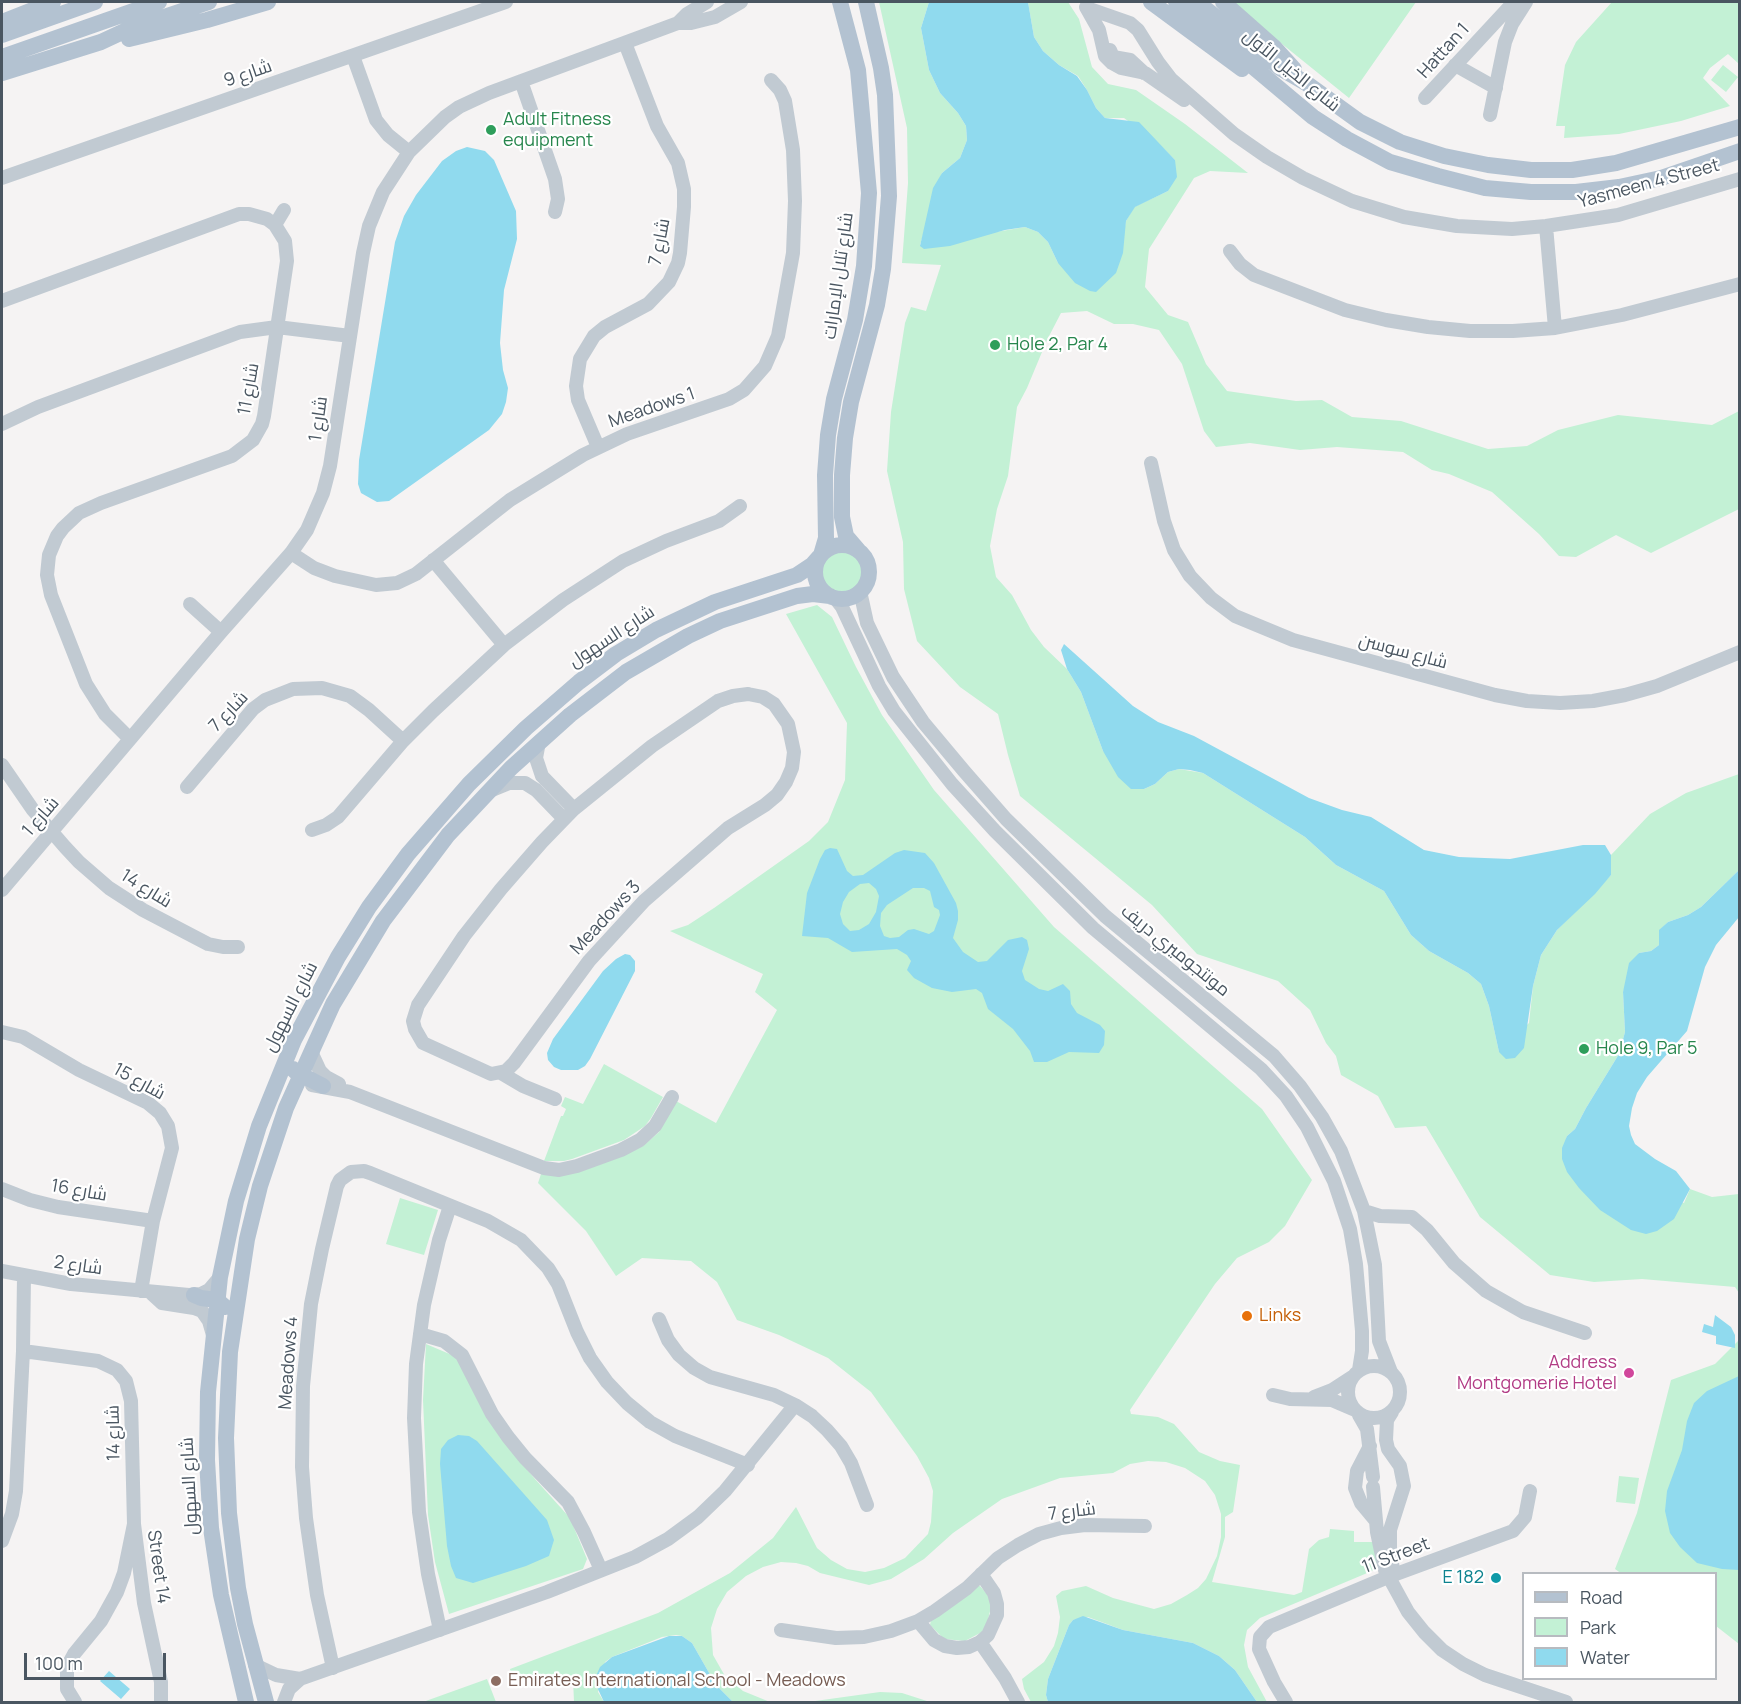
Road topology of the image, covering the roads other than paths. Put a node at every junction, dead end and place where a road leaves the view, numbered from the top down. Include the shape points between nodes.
1 (53, 2) edge
2 (95, 2) edge
3 (159, 2) edge
4 (209, 2) edge
5 (268, 2) edge
6 (506, 2) edge
7 (707, 2) edge
8 (741, 2) edge
9 (1151, 2) edge
10 (1176, 2) edge
11 (1197, 2) edge
12 (1223, 2) edge
13 (1514, 2) edge
14 (1526, 2) edge
15 (839, 5) edge
16 (1084, 5) edge
17 (865, 6) edge
18 (2, 22) edge
19 (678, 23) junction
20 (1488, 28) junction
21 (2, 35) edge
22 (101, 42) junction
23 (1505, 42) junction
24 (626, 43) junction
25 (1147, 44) junction
26 (353, 56) junction
27 (2, 57) edge
28 (1125, 64) junction
29 (1455, 65) junction
30 (2, 73) edge
31 (521, 81) junction
32 (771, 81) dead end
33 (1306, 83) junction
34 (1496, 88) junction
35 (1425, 98) dead end
36 (1294, 102) junction
37 (1202, 108) junction
38 (1490, 115) dead end
39 (1740, 127) edge
40 (1740, 151) edge
41 (409, 152) junction
42 (2, 178) edge
43 (1740, 179) edge
44 (284, 210) dead end
45 (555, 212) dead end
46 (275, 225) junction
47 (1546, 226) junction
48 (1230, 251) dead end
49 (1740, 284) edge
50 (2, 301) edge
51 (277, 327) junction
52 (1555, 328) junction
53 (350, 336) junction
54 (2, 424) edge
55 (598, 447) junction
56 (1151, 463) dead end
57 (740, 506) dead end
58 (858, 550) junction
59 (291, 553) junction
60 (820, 556) junction
61 (433, 560) junction
62 (860, 591) junction
63 (833, 597) junction
64 (190, 604) dead end
65 (221, 632) junction
66 (504, 645) junction
67 (1740, 652) edge
68 (130, 739) junction
69 (403, 741) junction
70 (539, 742) junction
71 (2, 765) edge
72 (537, 781) junction
73 (187, 787) dead end
74 (484, 794) junction
75 (574, 809) junction
76 (564, 819) junction
77 (312, 830) dead end
78 (52, 832) junction
79 (2, 890) edge
80 (238, 947) dead end
81 (316, 997) junction
82 (2, 1032) edge
83 (312, 1048) junction
84 (501, 1073) junction
85 (300, 1074) junction
86 (323, 1086) junction
87 (350, 1092) junction
88 (292, 1094) junction
89 (672, 1096) dead end
90 (555, 1099) dead end
91 (2, 1189) edge
92 (450, 1206) junction
93 (1364, 1211) junction
94 (1391, 1216) junction
95 (153, 1221) junction
96 (1370, 1237) junction
97 (2, 1271) edge
98 (24, 1276) junction
99 (220, 1277) junction
100 (148, 1292) junction
101 (189, 1298) junction
102 (217, 1300) junction
103 (659, 1319) dead end
104 (1585, 1333) dead end
105 (420, 1334) junction
106 (213, 1335) junction
107 (23, 1352) junction
108 (1391, 1372) junction
109 (1356, 1374) junction
110 (1273, 1395) dead end
111 (1310, 1399) junction
112 (226, 1400) junction
113 (795, 1405) junction
114 (1356, 1412) junction
115 (1392, 1412) junction
116 (1370, 1446) junction
117 (748, 1465) junction
118 (1530, 1491) dead end
119 (1368, 1503) junction
120 (1399, 1503) junction
121 (867, 1505) dead end
122 (134, 1524) junction
123 (1145, 1526) dead end
124 (2, 1541) edge
125 (601, 1570) junction
126 (981, 1574) junction
127 (1391, 1576) junction
128 (918, 1621) junction
129 (440, 1630) junction
130 (781, 1630) dead end
131 (980, 1642) junction
132 (255, 1665) junction
133 (333, 1668) junction
134 (300, 1679) junction
135 (75, 1702) edge
136 (161, 1702) edge
137 (246, 1702) edge
138 (266, 1702) edge
139 (284, 1702) edge
140 (1018, 1702) edge
141 (1286, 1702) edge
142 (1566, 1702) edge

1 - 18 main road
2 - 21 main road
3 - 27 main road
4 - 22 main road
5 - 22 main road via 155,33
6 - 26 street, شارع 9
7 - 19 street
8 - 19 street via 715,17
9 - 36 main road via 1266,87
10 - 36 main road, شارع الخيل الأول
11 - 33 main road, شارع الخيل الأول via 1280,68
12 - 33 main road via 1275,48
13 - 20 street, Hattan 1
14 - 23 street
15 - 60 main road, شارع تلال الإمارات via 859,81 868,160 868,227 855,321 828,435 826,538
16 - 25 street via 1130,23
16 - 28 street via 1099,30 1105,56
17 - 58 main road, شارع تلال الإمارات via 885,95 889,196 879,296 851,402 844,447 843,527
19 - 24 street, شارع 1
20 - 23 street
20 - 29 street, Hattan 1
22 - 30 main road
23 - 34 street
24 - 31 street, شارع 1
24 - 55 street, شارع 7 via 657,126 678,163 684,207 678,263 669,282 648,304 605,327 590,341 580,359 578,400
25 - 28 street
25 - 37 street via 1164,71
26 - 41 street via 376,120
26 - 42 street, شارع 9
28 - 37 street
29 - 34 street
29 - 35 street, Hattan 1
31 - 41 street, شارع 1 via 459,107
31 - 45 street via 555,180
32 - 55 street, Meadows 1 via 787,107 795,201 789,278 780,328 765,366 744,390 729,399
33 - 39 main road, شارع الخيل الأول via 1360,122 1400,142 1444,156 1520,169 1572,170 1616,163
34 - 38 street
36 - 40 main road, شارع الخيل الأول via 1347,139 1390,162 1485,188 1576,192 1619,187 1660,178
37 - 47 street, Yasmeen 4 Street via 1267,157 1352,201 1404,217 1457,226
41 - 53 street, شارع 1 via 388,181 369,226
43 - 47 street, Yasmeen 4 Street via 1618,215
44 - 46 street
46 - 50 street via 258,215 239,214
46 - 51 street, شارع 11 via 288,251
47 - 52 street
48 - 52 street via 1254,275 1346,310 1386,320 1470,331
49 - 52 street
51 - 53 street
51 - 54 street via 229,336 38,406
51 - 68 street, شارع 11 via 262,424 247,446 232,456 90,507 63,528 44,555 51,595 86,684 105,714
53 - 59 street, شارع 1 via 327,480 313,518
55 - 61 street, Meadows 1 via 510,500
56 - 67 street, شارع سوسن via 1174,550 1190,576 1236,616 1293,640 1495,695 1560,703 1626,695
57 - 66 street via 718,521 644,551 603,573
58 - 60 main road via 838,545
58 - 62 main road via 869,570
59 - 61 street, Meadows 1 via 327,574 376,585 407,580
59 - 65 street, شارع 1
60 - 63 main road via 816,579
60 - 81 main road, شارع السهول via 797,575 716,602 656,630 588,675 526,728 469,784 408,854 369,907
61 - 66 street
62 - 63 main road via 848,597
62 - 93 street, مونتجوميري دريف via 863,613 880,653 923,722 1006,819 1105,916 1274,1056 1322,1118 1341,1151
63 - 70 main road, شارع السهول via 797,596 720,621 688,636 597,692
63 - 109 street, مونتجوميري دريف via 842,607 894,711 952,784 1093,928 1262,1069 1307,1126 1334,1181 1352,1238 1362,1331
64 - 65 street
65 - 68 street, شارع 1
66 - 69 street
68 - 78 street, شارع 1
69 - 73 street, شارع 7 via 350,696 322,688 293,689 254,709
69 - 77 street via 338,817
70 - 72 street
70 - 74 main road, شارع السهول
71 - 78 street, شارع 14
72 - 74 street via 509,783
72 - 75 street
72 - 76 street
74 - 83 main road, شارع السهول via 383,921 333,1004
75 - 76 street, Meadows 3
75 - 84 street, Meadows 3 via 612,776 718,701 748,694 763,697 774,704 789,724 794,752 792,768 777,795 728,828 644,901 589,961 514,1063
76 - 84 street, Meadows 3 via 507,881 464,936 414,1013 415,1029 423,1043 490,1074
78 - 79 street, شارع 1
78 - 80 street, شارع 14 via 94,875 134,905 208,945
81 - 85 main road via 292,1063 293,1070
81 - 99 main road, شارع السهول via 286,1057 250,1150
82 - 95 street, شارع 15 via 23,1037 160,1113 171,1133 172,1148
83 - 85 main road, شارع السهول
83 - 87 street via 320,1071
84 - 90 street
85 - 86 main road
85 - 88 main road, شارع السهول
86 - 87 street
86 - 88 street via 310,1085
87 - 89 street via 544,1168 559,1170 640,1140 655,1126
88 - 112 main road, شارع السهول via 267,1159 247,1239
91 - 95 street, شارع 16 via 58,1207
92 - 105 street via 431,1272
92 - 117 street, Meadows 4 via 505,1230 536,1253 558,1284 590,1358 627,1403 675,1436
92 - 133 street, Meadows 4 via 357,1171 340,1180 332,1207 308,1331 302,1467 312,1569
93 - 94 street
93 - 96 street, مونتجوميري دريف
94 - 96 street via 1380,1222
94 - 104 street via 1412,1217 1420,1222 1462,1270 1504,1302
95 - 100 street, شارع 15
96 - 108 street, مونتجوميري دريف via 1380,1341
97 - 98 street, شارع 2
98 - 100 street, شارع 2
98 - 107 street
99 - 101 street via 209,1290
99 - 102 main road, شارع السهول
100 - 101 street via 162,1303
101 - 102 main road
101 - 106 street via 205,1314
102 - 106 main road, شارع السهول
102 - 112 main road via 226,1313
103 - 113 street via 668,1340 694,1368
105 - 125 street via 444,1341 462,1355 508,1437 568,1502
105 - 129 street via 414,1409 416,1480 423,1543
106 - 137 main road, شارع السهول via 207,1426 211,1528 221,1595
107 - 122 street, شارع 14 via 98,1361 117,1370 126,1381 131,1401
107 - 124 street via 16,1491
108 - 109 street via 1376,1366
108 - 115 street via 1400,1394
109 - 111 street
109 - 114 street via 1347,1393
110 - 111 street
111 - 114 street via 1332,1400
112 - 132 main road, شارع السهول via 233,1550
113 - 117 street
113 - 121 street via 820,1423 841,1446
114 - 115 street via 1376,1419
114 - 116 street via 1367,1429
115 - 120 street via 1387,1420 1386,1440 1403,1476
116 - 119 street via 1373,1482
116 - 119 street via 1355,1479 1355,1488
117 - 125 street via 698,1517 635,1557
118 - 127 street, 11 Street via 1525,1516 1513,1531
119 - 120 street
119 - 127 street via 1376,1522 1380,1553
120 - 127 street via 1389,1540
122 - 135 street, Street 14 via 117,1592 67,1667 67,1689
122 - 136 street, Street 14
123 - 126 street, شارع 7 via 1085,1525 1039,1534 998,1558
125 - 129 street
126 - 128 street, شارع 7
126 - 131 street via 994,1593 997,1615 988,1635
127 - 141 street, 11 Street via 1274,1624 1264,1632 1259,1643 1263,1662
127 - 142 street via 1408,1612 1442,1650 1485,1675
128 - 130 street, شارع 7 via 864,1637 836,1638
128 - 131 street via 934,1640 945,1646 969,1647
129 - 133 street
131 - 140 street
132 - 134 street via 276,1675
132 - 138 main road, شارع السهول
133 - 134 street
134 - 139 street via 289,1689

